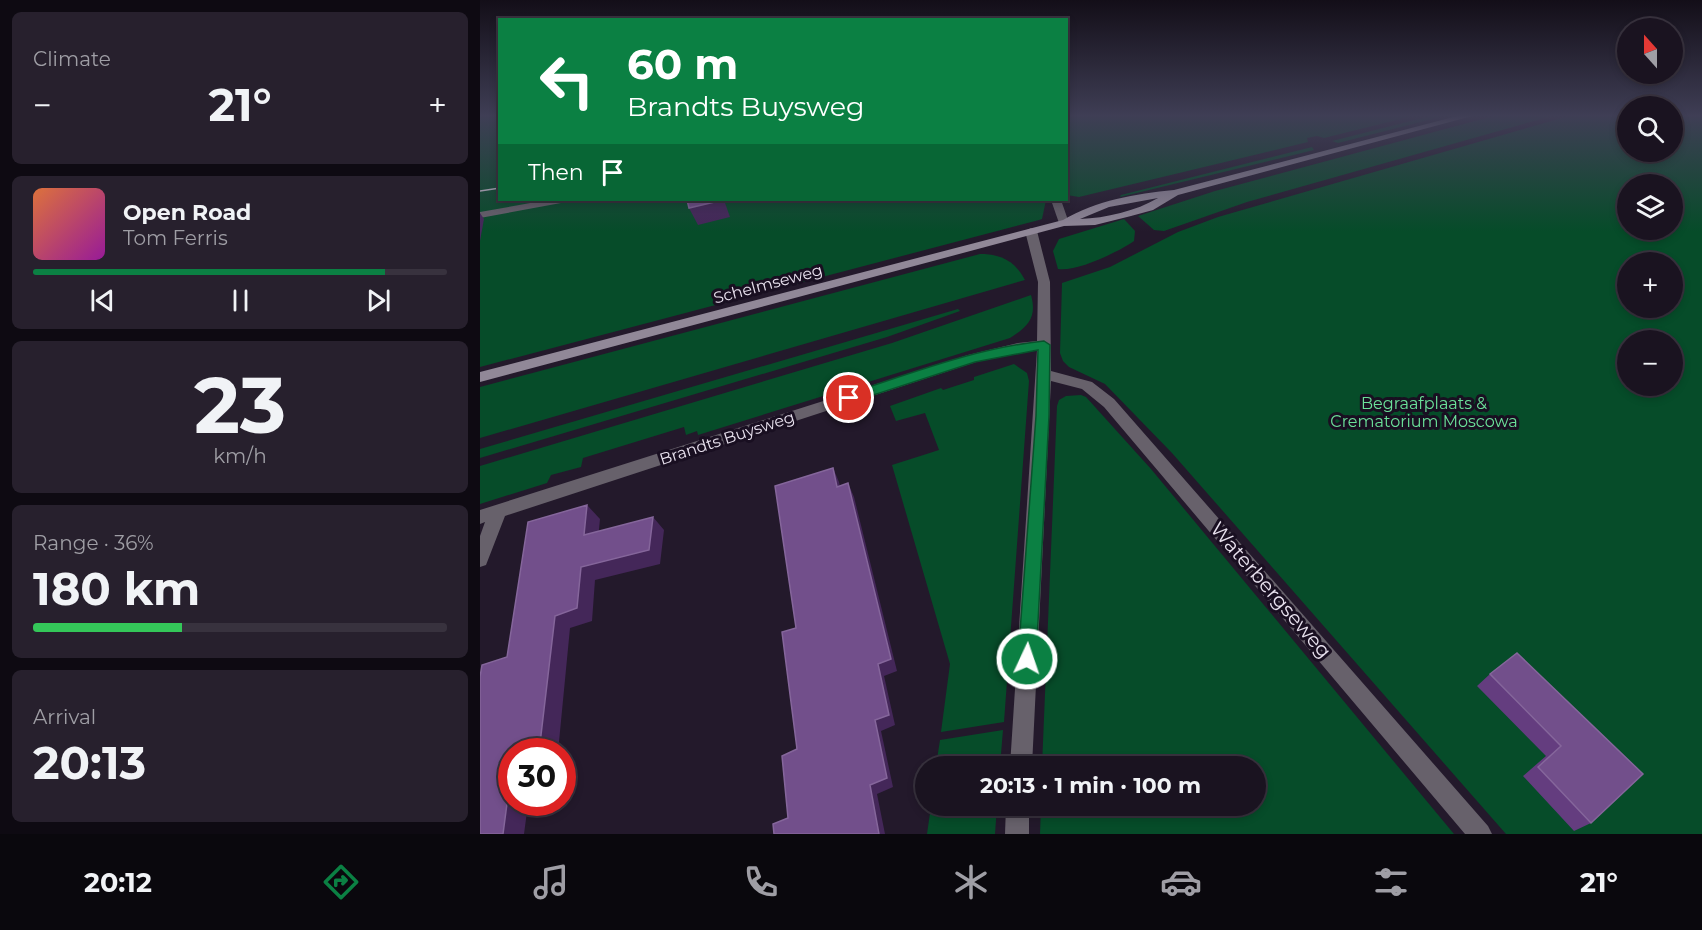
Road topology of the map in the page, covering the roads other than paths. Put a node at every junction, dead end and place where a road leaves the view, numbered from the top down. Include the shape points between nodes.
1 (1323, 154) edge
2 (556, 201) edge
3 (1056, 201) edge
4 (480, 215) edge
5 (1064, 223) junction
6 (1031, 231) junction
7 (1044, 345) junction
8 (1044, 375) junction
9 (480, 376) edge
10 (498, 511) junction
11 (480, 517) edge
12 (480, 559) edge
13 (1022, 756) edge
14 (1018, 816) edge
15 (1017, 834) edge
16 (1480, 834) edge

1 - 5 main road, Schelmseweg via 1174,193 1138,211 1095,222
2 - 4 street
3 - 5 street
5 - 6 main road, Schelmseweg
6 - 7 street via 1044,282
6 - 9 main road, Schelmseweg
7 - 8 street
7 - 10 street, Brandts Buysweg via 973,358
8 - 13 street
8 - 16 street, Waterbergseweg via 1081,381 1109,403
10 - 11 street, Brandts Buysweg
10 - 12 street
14 - 15 street

